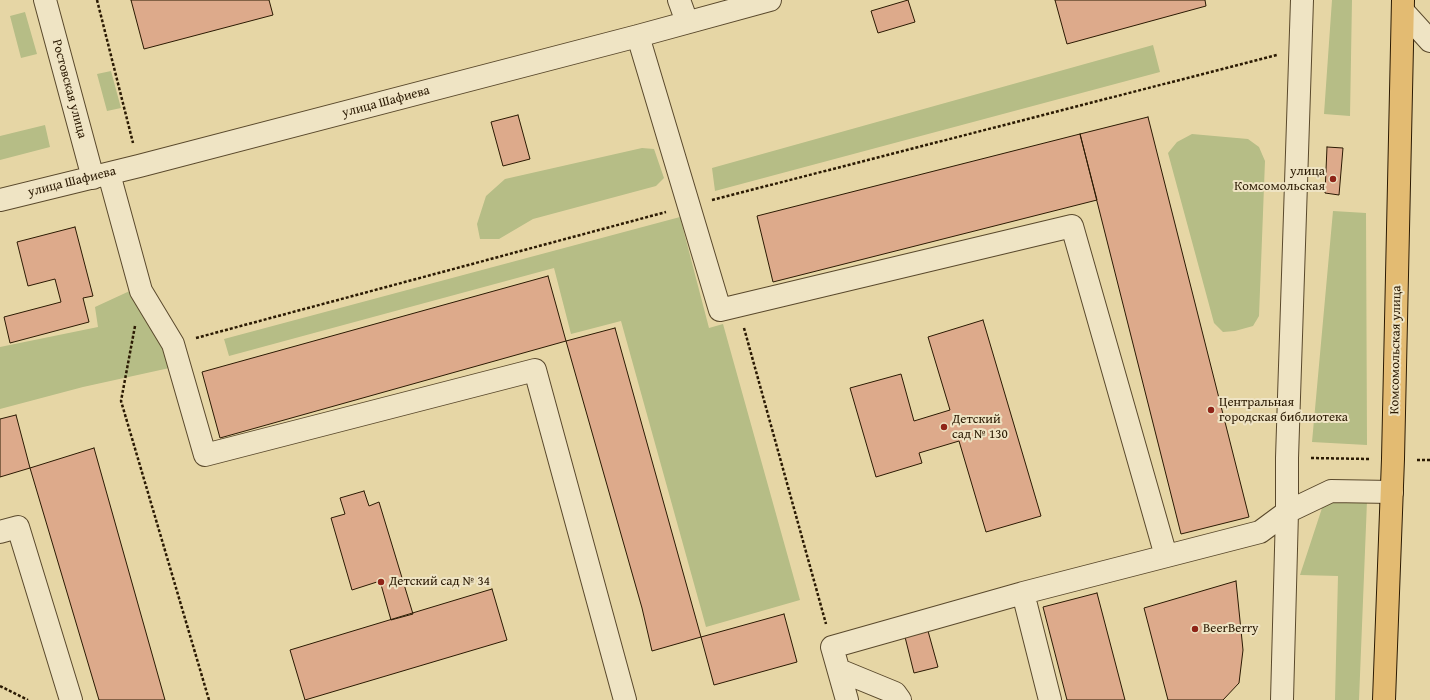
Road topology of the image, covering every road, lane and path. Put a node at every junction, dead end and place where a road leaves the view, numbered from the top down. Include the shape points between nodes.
1 (45, 0) edge
2 (97, 0) edge
3 (679, 0) edge
4 (770, 0) edge
5 (1302, 0) edge
6 (1403, 5) edge
7 (687, 22) junction
8 (638, 36) junction
9 (1430, 41) edge
10 (1279, 54) dead end
11 (139, 166) junction
12 (101, 176) junction
13 (0, 200) edge
14 (689, 206) junction
15 (141, 291) junction
16 (738, 306) junction
17 (173, 344) junction
18 (1287, 458) junction
19 (1393, 459) junction
20 (1430, 460) edge
21 (1392, 492) junction
22 (1287, 512) junction
23 (0, 532) edge
24 (1166, 556) junction
25 (1023, 593) junction
26 (832, 647) junction
27 (838, 670) junction
28 (0, 686) edge
29 (28, 700) edge
30 (71, 700) edge
31 (209, 700) edge
32 (625, 700) edge
33 (847, 700) edge
34 (900, 700) edge
35 (1050, 700) edge
36 (1282, 700) edge
37 (1384, 700) edge

1 - 12 street, Ростовская улица
2 - 11 path
3 - 7 street
4 - 7 street, улица Шафиева
5 - 18 street
6 - 9 street
6 - 19 main road, Комсомольская улица
7 - 8 street, улица Шафиева
8 - 11 street, улица Шафиева
8 - 14 street
10 - 14 path
11 - 12 street, улица Шафиева
12 - 13 street, улица Шафиева
12 - 15 street, Ростовская улица
14 - 16 street via 720,310
14 - 17 path
15 - 17 street, Ростовская улица
15 - 31 path via 121,401
16 - 24 street via 1072,226
16 - 26 path
17 - 32 street, Ростовская улица via 205,455 535,370
18 - 19 path
18 - 22 street
19 - 20 path
19 - 21 main road, Комсомольская улица
21 - 22 street via 1331,492
21 - 37 main road, Комсомольская улица
22 - 24 street via 1260,532
22 - 36 street
23 - 30 street via 18,527
24 - 25 street
25 - 26 street
25 - 35 street
26 - 27 street
27 - 33 street
27 - 34 street via 895,693
28 - 29 path

